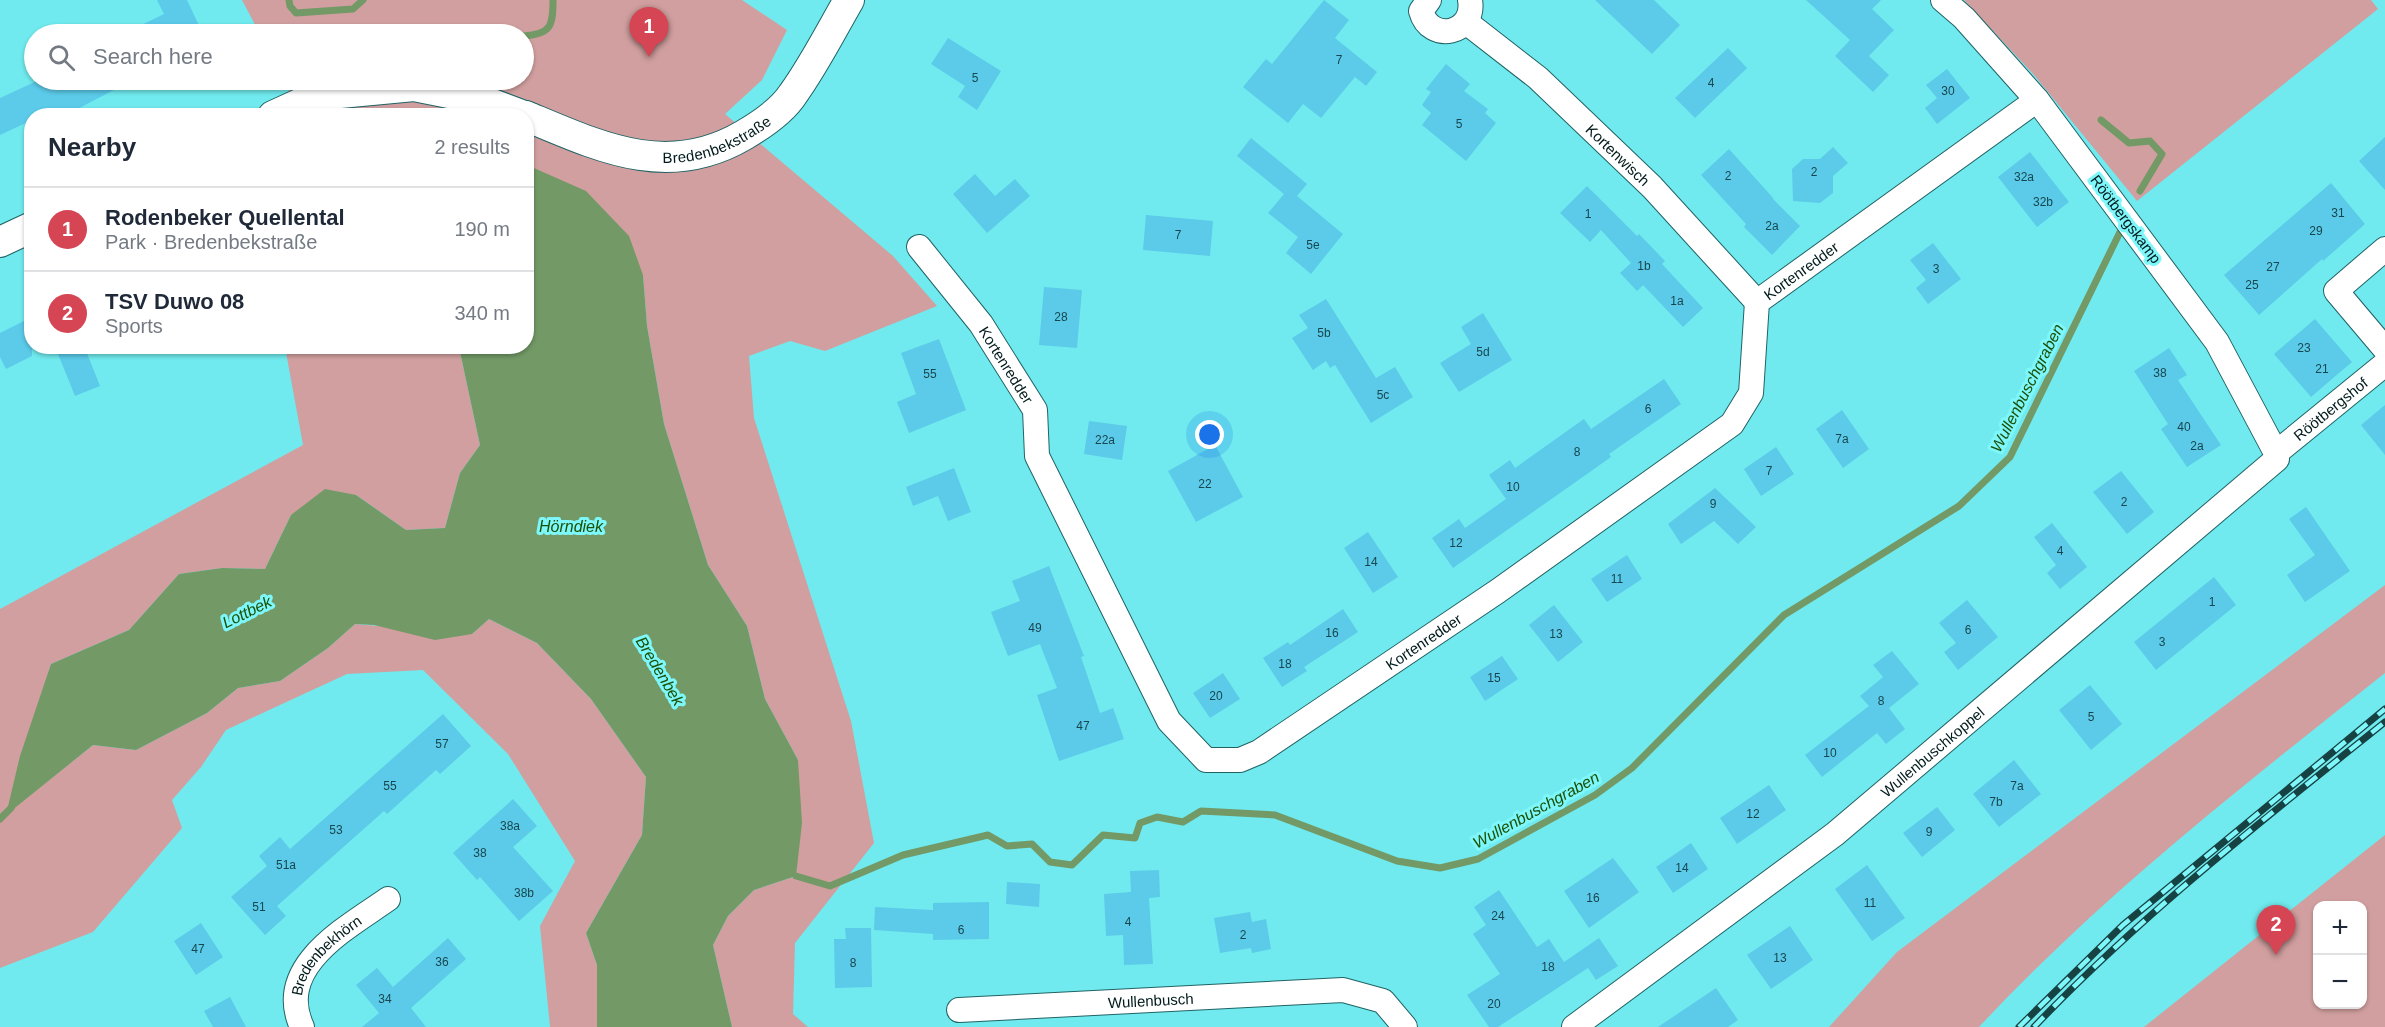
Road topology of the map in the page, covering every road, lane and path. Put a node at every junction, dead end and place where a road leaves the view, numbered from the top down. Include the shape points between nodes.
1 (849, 0) edge
2 (1429, 0) edge
3 (1943, 0) edge
4 (1468, 11) edge
5 (372, 90) edge
6 (434, 90) edge
7 (2037, 100) junction
8 (291, 108) edge
9 (504, 108) edge
10 (534, 119) edge
11 (24, 232) edge
12 (0, 242) edge
13 (919, 247) dead end
14 (2385, 249) edge
15 (1757, 302) junction
16 (2385, 349) edge
17 (2385, 364) edge
18 (2276, 456) junction
19 (388, 899) dead end
20 (959, 1010) dead end
21 (302, 1027) edge
22 (1405, 1027) edge
23 (1574, 1027) edge

1 - 10 street, Bredenbekstraße via 792,96 760,126 729,144 681,156 641,157
2 - 4 street, Kortenwisch via 1421,11 1437,31 1453,31
3 - 7 street, Röötbergskamp
4 - 15 street, Kortenwisch via 1652,188
5 - 8 street, Bredenbekstraße via 320,95
6 - 9 street, Bredenbekstraße
7 - 15 street, Kortenredder
7 - 18 street, Röötbergskamp via 2217,342
11 - 12 street
13 - 15 street, Kortenredder via 981,324 1035,410 1037,456 1169,721 1206,760 1240,760 1259,752 1498,591 1732,424 1751,393
14 - 16 street via 2336,291
17 - 18 street, Röötbergshof
18 - 23 street, Wullenbuschkoppel via 1835,834
19 - 21 street, Bredenbekhörn via 312,957 295,993
20 - 22 street, Wullenbusch via 1343,990 1383,1000

